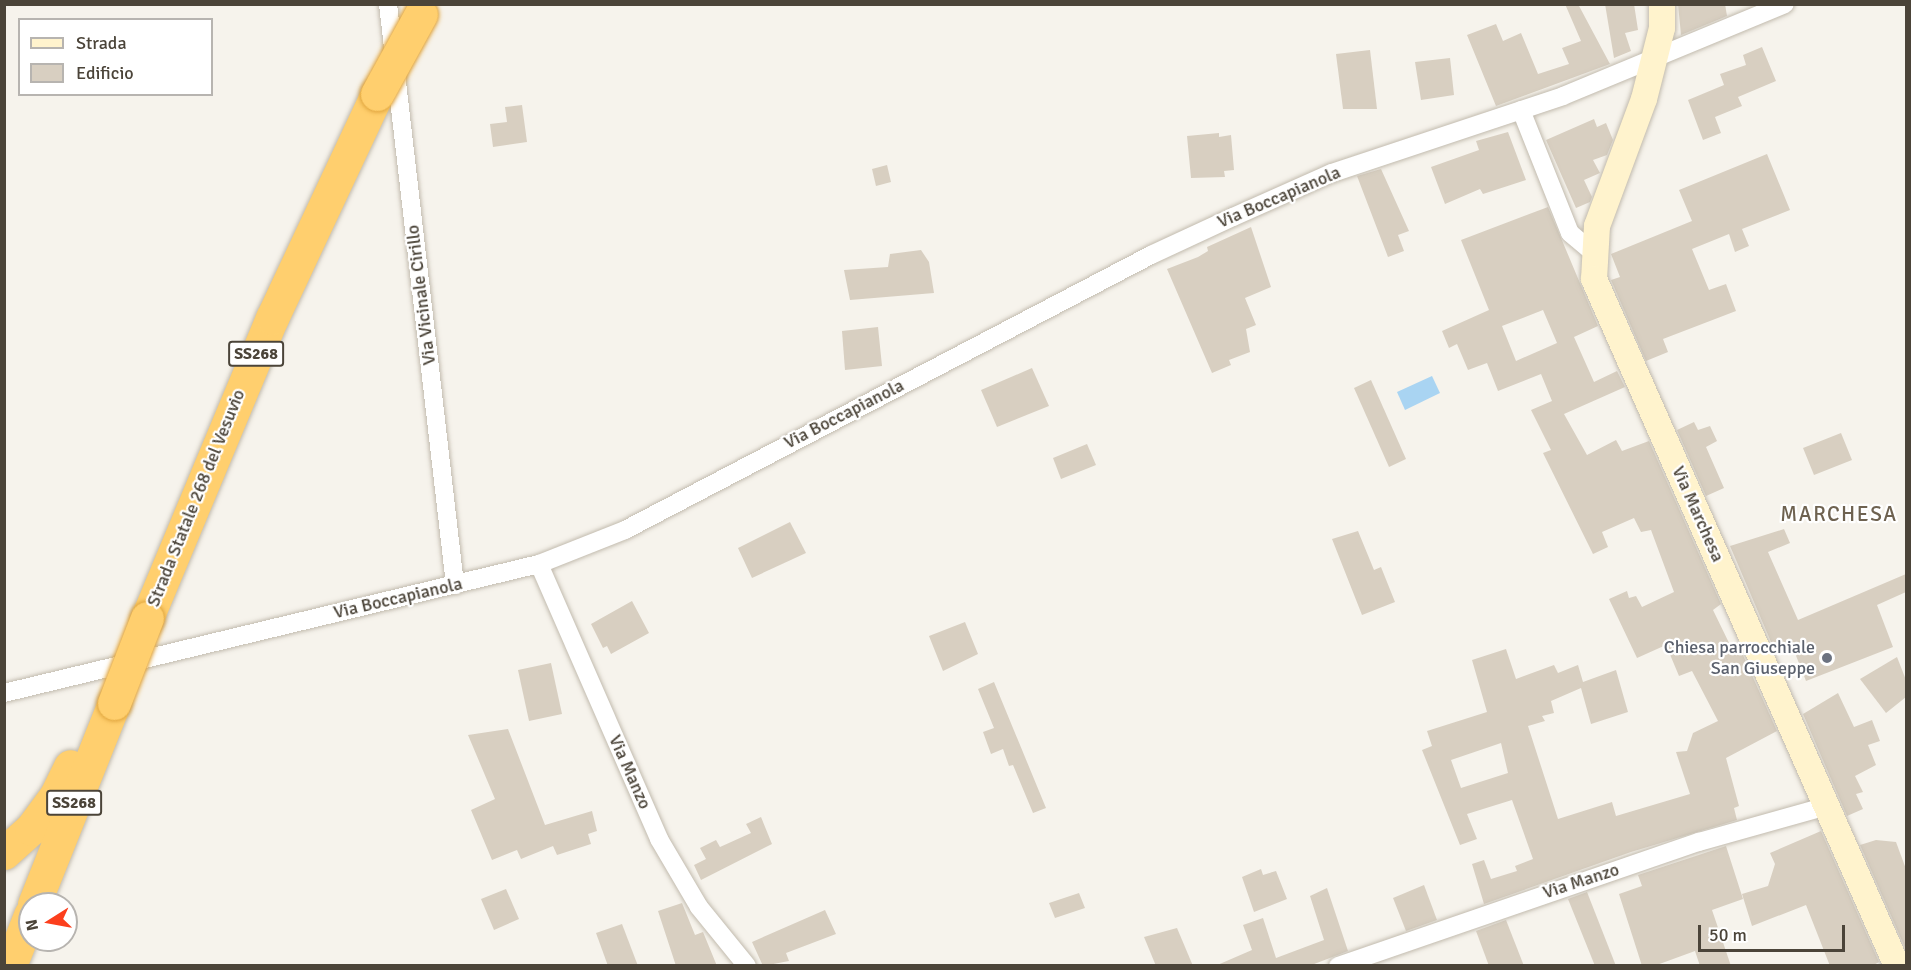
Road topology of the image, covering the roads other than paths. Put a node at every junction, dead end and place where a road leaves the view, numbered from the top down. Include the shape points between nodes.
1 (388, 4) edge
2 (1662, 4) edge
3 (1785, 4) edge
4 (424, 9) edge
5 (1657, 54) junction
6 (1521, 110) junction
7 (1593, 252) junction
8 (539, 564) junction
9 (455, 585) junction
10 (4, 693) edge
11 (114, 703) junction
12 (1827, 806) junction
13 (4, 854) edge
14 (39, 892) edge
15 (18, 946) edge
16 (10, 966) edge
17 (747, 966) edge
18 (1338, 966) edge
19 (1897, 966) edge

1 - 9 street, Via Vicinale Cirillo
2 - 5 street, Via Marchesa
3 - 5 street, Via Boccapianola
4 - 11 highway, Strada Statale 268 del Vesuvio / SS268, bridge via 377,94 267,328
5 - 6 street, Via Boccapianola
5 - 7 street, Via Marchesa via 1622,166 1597,226
6 - 7 street via 1570,233
6 - 8 street, Via Boccapianola via 1332,173 1233,217 1151,255 625,530
7 - 12 street, Via Marchesa via 1594,279 1603,302
8 - 9 street, Via Boccapianola
8 - 17 street, Via Manzo via 659,839 699,907
9 - 10 street, Via Boccapianola
11 - 13 highway via 78,748 56,795 31,829
11 - 14 highway, Strada Statale 268 del Vesuvio / SS268
12 - 18 street, Via Manzo via 1699,842
12 - 19 street, Via Marchesa
15 - 16 highway

